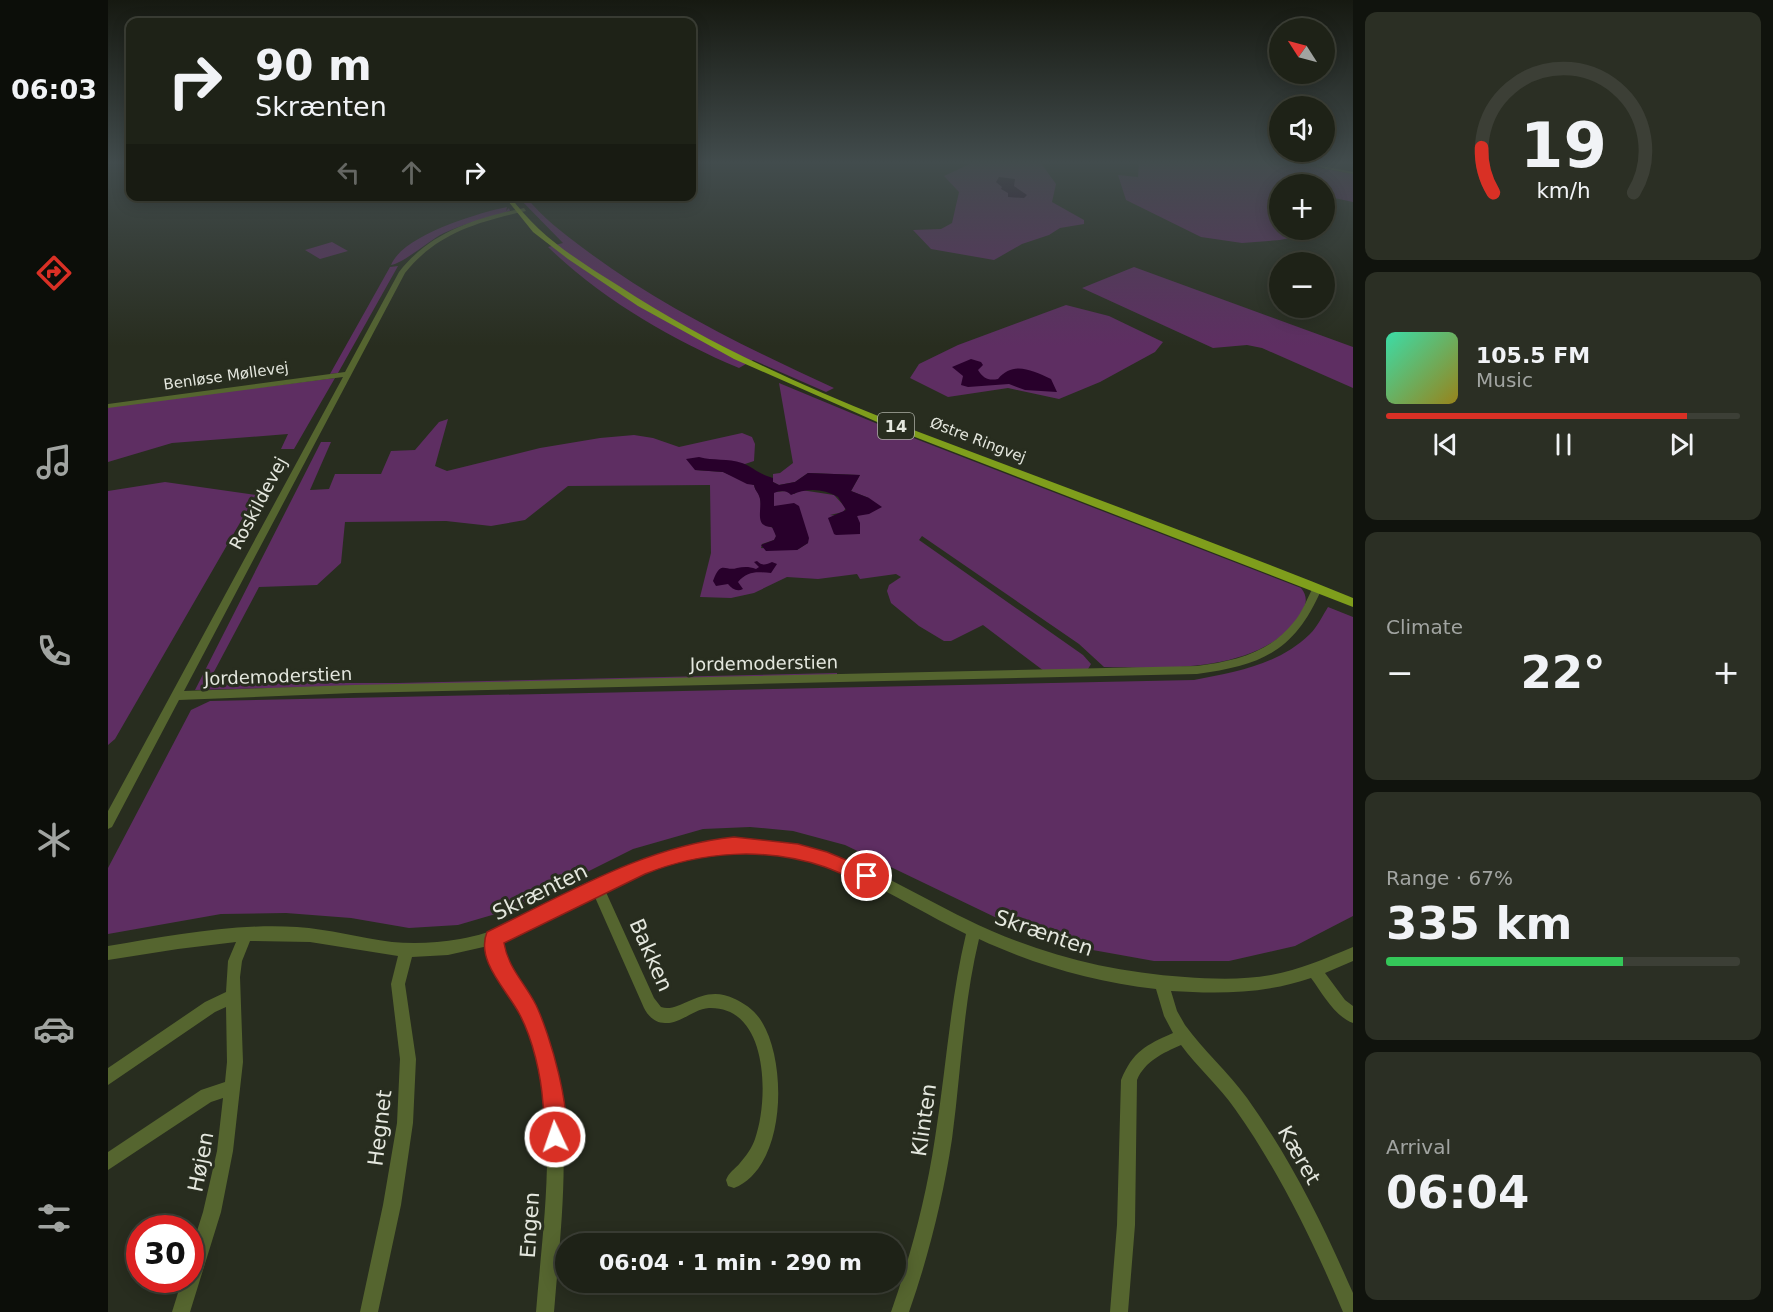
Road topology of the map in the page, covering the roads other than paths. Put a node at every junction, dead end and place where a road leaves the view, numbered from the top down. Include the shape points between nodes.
1 (477, 224) edge
2 (533, 224) edge
3 (347, 374) junction
4 (108, 406) edge
5 (1317, 588) junction
6 (1353, 603) edge
7 (176, 696) junction
8 (108, 823) edge
9 (597, 887) junction
10 (974, 930) junction
11 (246, 934) junction
12 (494, 938) junction
13 (407, 950) junction
14 (108, 953) edge
15 (1353, 954) edge
16 (1314, 971) junction
17 (1162, 983) junction
18 (233, 996) junction
19 (1353, 1016) edge
20 (1183, 1037) junction
21 (108, 1077) edge
22 (233, 1087) junction
23 (108, 1162) edge
24 (734, 1180) dead end
25 (181, 1312) edge
26 (369, 1312) edge
27 (545, 1312) edge
28 (900, 1312) edge
29 (1119, 1312) edge
30 (1352, 1312) edge

1 - 3 street, Roskildevej via 430,244 406,265
2 - 5 main road, Østre Ringvej / 14 via 547,240 630,298 803,387
3 - 4 street, Benløse Møllevej
3 - 7 street, Roskildevej
5 - 6 main road, Østre Ringvej / 14
5 - 7 street, Jordemoderstien via 1301,622 1280,644 1247,661 1197,670
7 - 8 street, Roskildevej
9 - 10 street, Skrænten via 690,851 734,845 776,848 842,865
9 - 12 street, Skrænten
9 - 24 street, Bakken via 656,1012 670,1016 697,1003 724,1002 742,1010 762,1039 771,1079 767,1125 755,1160
10 - 17 street, Skrænten via 1058,964 1123,979
10 - 28 street, Klinten via 959,998 935,1191
11 - 13 street, Skrænten via 320,936
11 - 14 street, Skrænten
11 - 18 street, Højen via 235,961
12 - 13 street, Skrænten
12 - 27 street, Engen via 498,962 532,1019 554,1102 554,1175
13 - 26 street, Hegnet via 398,984 409,1067 405,1123
15 - 16 street, Skrænten
16 - 17 street, Skrænten via 1249,985
16 - 19 street
17 - 20 street, Kæret via 1173,1022
18 - 21 street via 210,1007
18 - 22 street, Højen
20 - 29 street via 1137,1061 1129,1080 1125,1245
20 - 30 street, Kæret via 1260,1131 1315,1228
22 - 23 street, Højen via 207,1096
22 - 25 street, Højen via 214,1205

